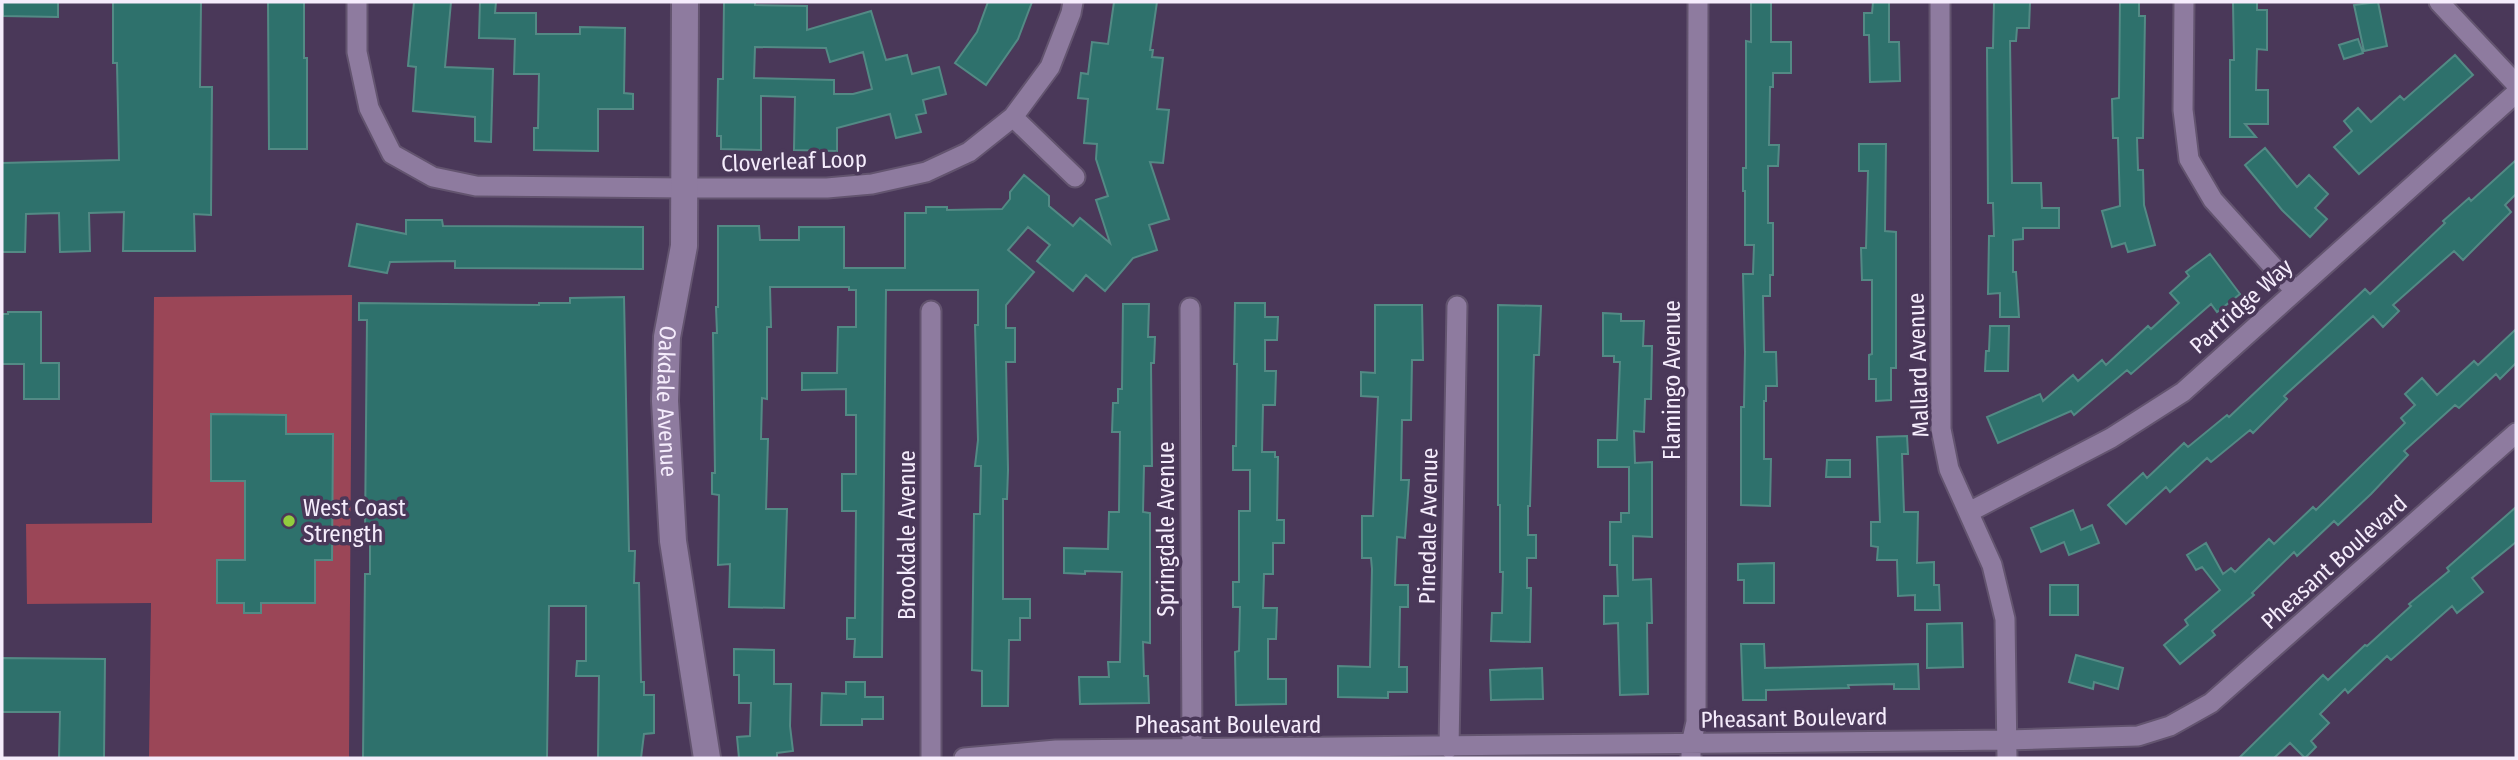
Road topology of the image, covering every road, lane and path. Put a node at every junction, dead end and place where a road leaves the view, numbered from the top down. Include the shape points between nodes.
1 (357, 2) edge
2 (685, 2) edge
3 (1073, 2) edge
4 (1698, 2) edge
5 (1940, 2) edge
6 (2184, 2) edge
7 (2439, 2) edge
8 (2516, 83) edge
9 (2516, 93) edge
10 (1013, 117) junction
11 (1075, 177) dead end
12 (685, 188) junction
13 (2295, 290) junction
14 (1457, 306) dead end
15 (1190, 308) dead end
16 (931, 311) dead end
17 (2516, 433) edge
18 (1969, 512) junction
19 (2007, 749) edge
20 (1192, 750) junction
21 (1462, 751) edge
22 (1691, 751) edge
23 (1219, 754) edge
24 (707, 758) edge
25 (931, 758) edge
26 (968, 758) edge

1 - 12 street, Cloverleaf Loop via 357,52 369,108 392,154 433,177 477,186
2 - 12 street, Oakdale Avenue
3 - 10 street, Cloverleaf Loop via 1050,67
4 - 22 street, Flamingo Avenue via 1696,722
5 - 18 street, Mallard Avenue via 1941,429 1949,469
6 - 13 street via 2183,110 2189,159 2213,200
7 - 8 street
9 - 13 street, Partridge Way
10 - 11 street
10 - 12 street, Cloverleaf Loop via 969,152 926,172 872,184
12 - 24 street, Oakdale Avenue via 684,247 667,337 665,401 673,541
13 - 18 street, Partridge Way via 2183,392 2111,438
14 - 21 street, Pinedale Avenue
15 - 20 street, Springdale Avenue
16 - 25 street, Brookdale Avenue
17 - 19 street, Pheasant Boulevard via 2211,703 2170,726 2138,736
18 - 19 street, Mallard Avenue via 1992,565 2005,619
19 - 22 street, Pheasant Boulevard
20 - 23 street, Pheasant Boulevard
20 - 26 street, Pheasant Boulevard via 1056,750
21 - 22 street, Pheasant Boulevard
21 - 23 street, Pheasant Boulevard

